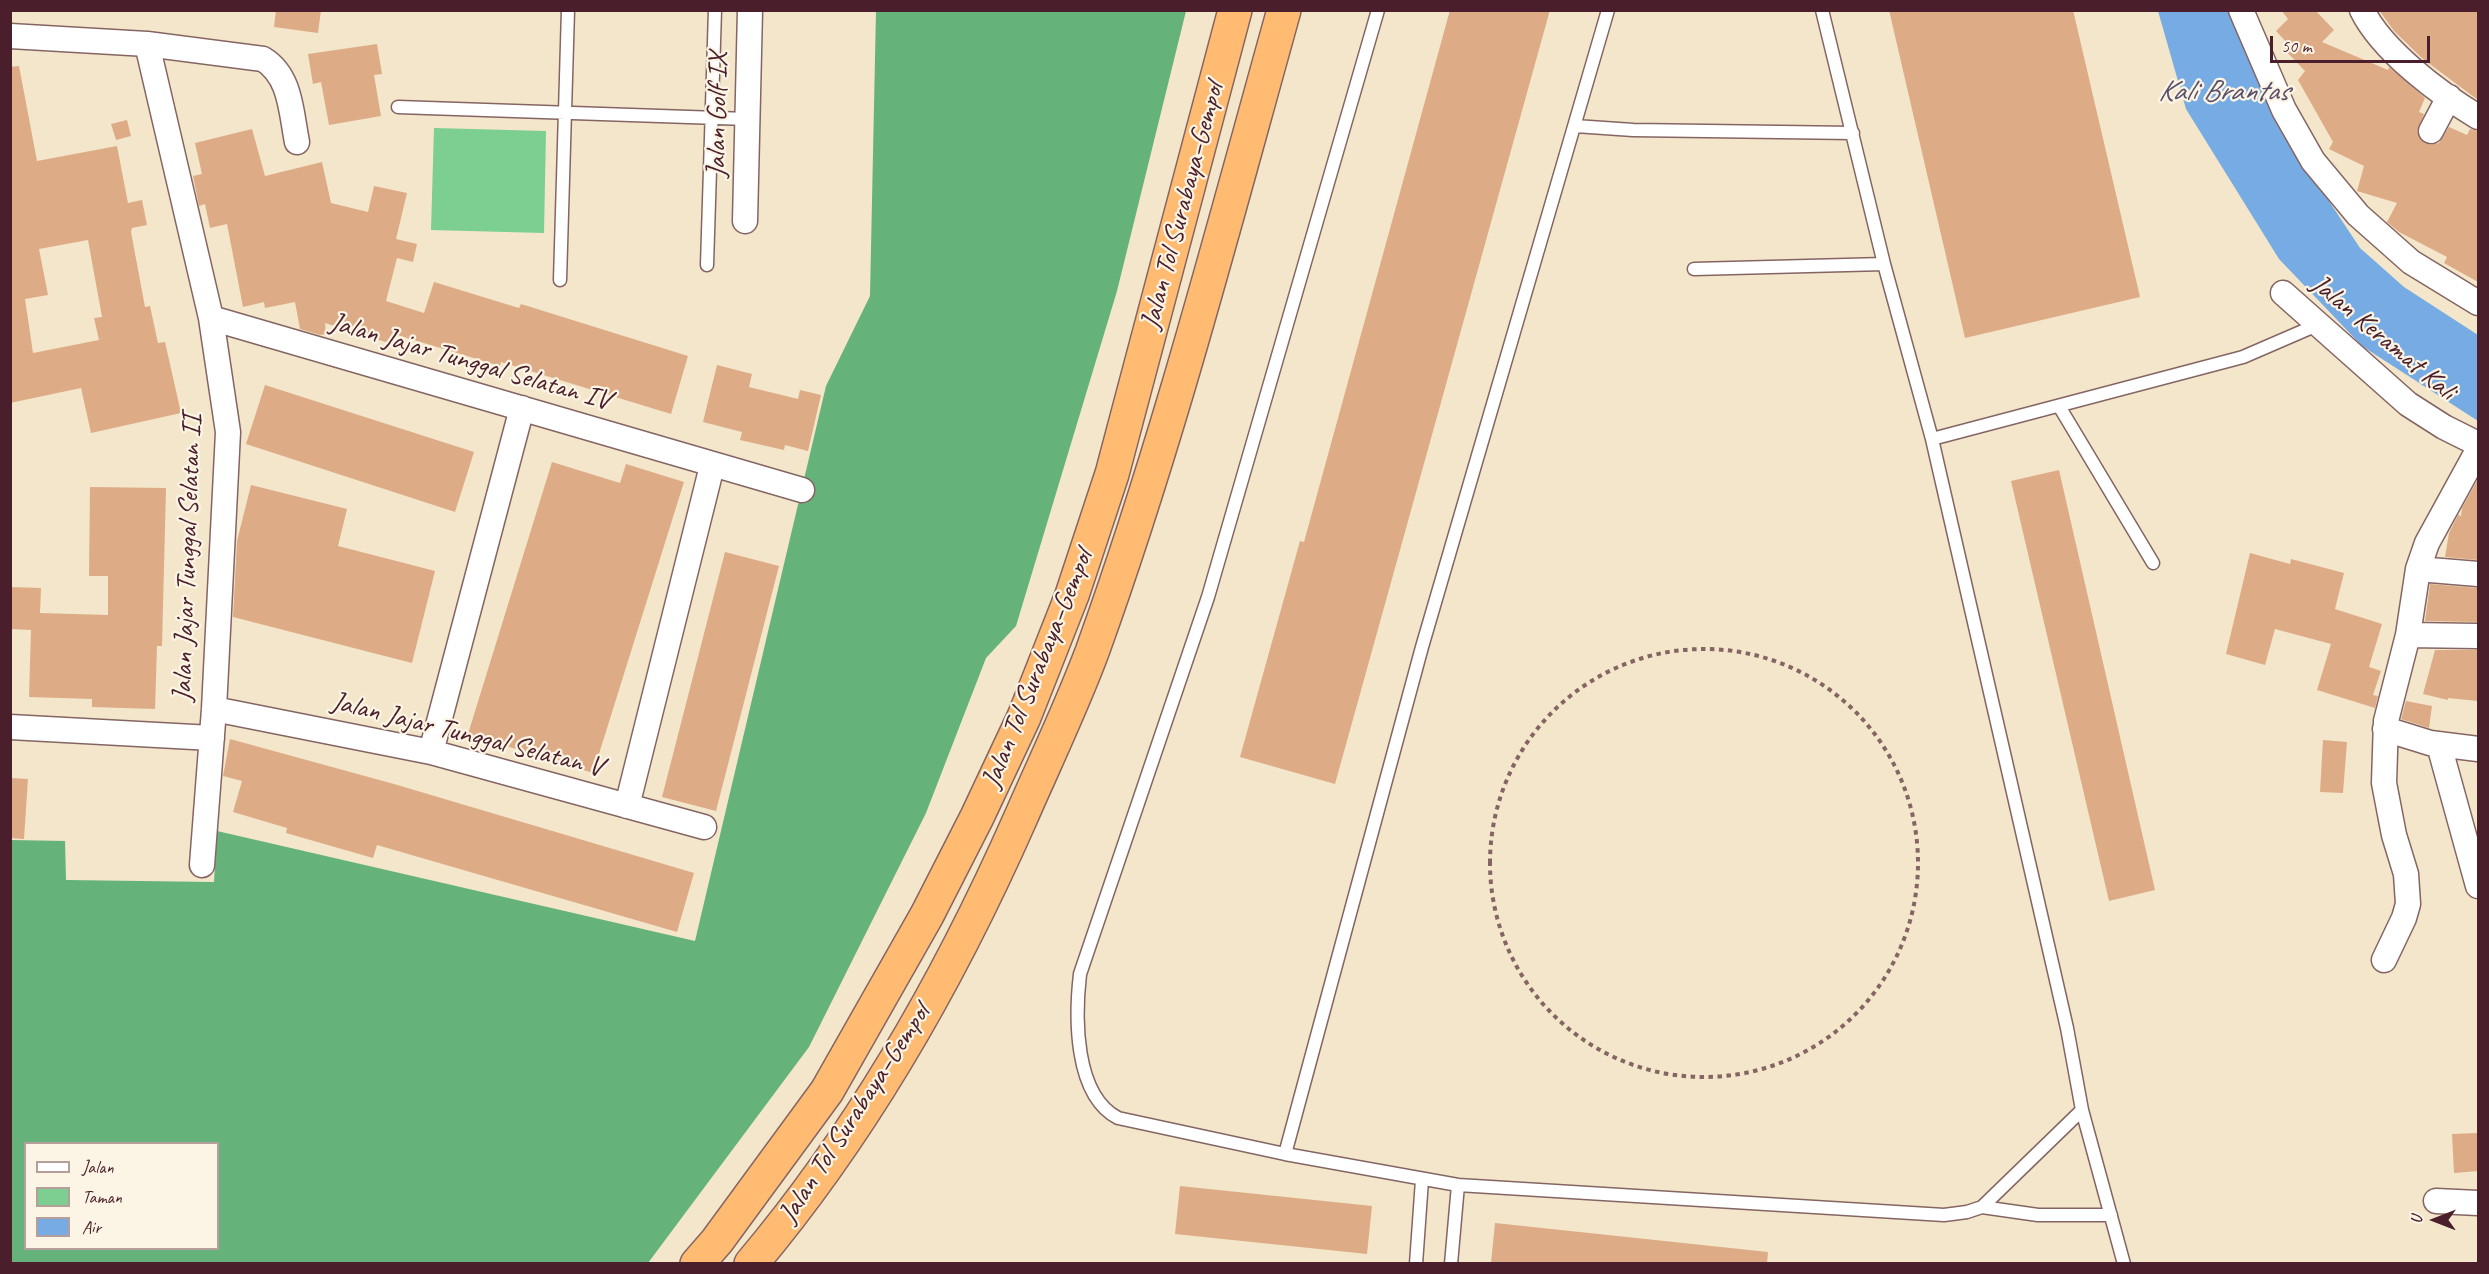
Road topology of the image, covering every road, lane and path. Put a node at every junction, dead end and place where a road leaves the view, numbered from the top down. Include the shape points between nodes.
1 (568, 10) edge
2 (715, 10) edge
3 (750, 10) edge
4 (1235, 10) edge
5 (1284, 10) edge
6 (1378, 10) edge
7 (1608, 10) edge
8 (1822, 10) edge
9 (2241, 10) edge
10 (2362, 10) edge
11 (10, 36) edge
12 (147, 44) junction
13 (2449, 97) junction
14 (398, 107) dead end
15 (565, 113) junction
16 (2478, 117) edge
17 (712, 118) junction
18 (747, 119) junction
19 (1575, 126) junction
20 (2431, 131) dead end
21 (1852, 133) junction
22 (297, 142) dead end
23 (745, 221) dead end
24 (1884, 264) junction
25 (707, 265) dead end
26 (1694, 269) dead end
27 (561, 280) dead end
28 (2283, 293) dead end
29 (2478, 303) edge
30 (210, 318) junction
31 (2317, 325) junction
32 (2059, 406) junction
33 (522, 408) junction
34 (1932, 439) junction
35 (2478, 444) edge
36 (2478, 450) edge
37 (712, 466) junction
38 (802, 490) dead end
39 (2153, 563) dead end
40 (2418, 569) junction
41 (2478, 574) edge
42 (2408, 635) junction
43 (2478, 636) edge
44 (214, 709) junction
45 (10, 727) edge
46 (2385, 729) junction
47 (212, 738) junction
48 (2439, 745) junction
49 (2478, 749) edge
50 (431, 752) junction
51 (627, 806) junction
52 (704, 827) dead end
53 (1490, 863) joint
54 (202, 865) dead end
55 (2478, 886) edge
56 (2384, 960) dead end
57 (2082, 1110) junction
58 (1285, 1154) junction
59 (1422, 1180) junction
60 (1458, 1185) junction
61 (2436, 1201) dead end
62 (2478, 1203) edge
63 (1982, 1207) junction
64 (2111, 1215) junction
65 (698, 1263) edge
66 (751, 1263) edge
67 (1416, 1263) edge
68 (1451, 1263) edge
69 (2124, 1263) edge

1 - 15 lane
2 - 17 lane
3 - 18 street, Jalan Golf IX
4 - 65 highway, Jalan Tol Surabaya–Gempol via 1112,474 1072,595 1024,717 927,915 827,1091
5 - 66 highway, Jalan Tol Surabaya–Gempol via 1132,538 1066,715 985,898 926,1008 862,1115 786,1222
6 - 58 lane via 1208,597 1080,974 1076,1004 1077,1041 1095,1100 1105,1111 1118,1118
7 - 19 lane
8 - 21 lane
9 - 29 street via 2284,110 2313,161 2358,215 2411,262
10 - 13 street via 2379,38
11 - 12 street
12 - 22 street via 263,58 282,77
12 - 30 street, Jalan Jajar Tunggal Selatan II
13 - 16 street
13 - 20 street
14 - 15 lane
15 - 17 lane
15 - 27 lane
17 - 18 lane
17 - 25 lane
18 - 23 street, Jalan Golf IX
19 - 21 lane
19 - 58 lane via 1422,647
21 - 24 lane
24 - 26 lane
24 - 34 lane
28 - 31 street, Jalan Keramat Kali
30 - 33 street, Jalan Jajar Tunggal Selatan IV
30 - 44 street, Jalan Jajar Tunggal Selatan II via 228,432
31 - 32 lane via 2243,357
31 - 35 street, Jalan Keramat Kali via 2408,404
32 - 34 lane
32 - 39 lane
33 - 37 street, Jalan Jajar Tunggal Selatan IV
33 - 50 street
34 - 57 lane via 2067,1028
36 - 40 street via 2427,543
37 - 38 street, Jalan Jajar Tunggal Selatan IV
37 - 51 street
40 - 41 street
40 - 42 street
42 - 43 street
42 - 46 street
44 - 47 street, Jalan Jajar Tunggal Selatan II
44 - 50 street, Jalan Jajar Tunggal Selatan V
45 - 47 street
46 - 48 street
46 - 56 street via 2384,783 2406,874 2408,904
47 - 54 street, Jalan Jajar Tunggal Selatan II
48 - 49 street
48 - 55 street
50 - 51 street, Jalan Jajar Tunggal Selatan V
51 - 52 street, Jalan Jajar Tunggal Selatan V
53 - 53 path via 1493,904 1505,944 1524,980 1549,1012 1580,1039 1617,1060 1658,1073 1700,1078 1742,1075 1783,1063 1820,1043 1854,1017 1881,984 1901,947 1913,906 1918,863 1914,821 1901,780 1882,743 1855,710 1821,683 1784,663 1743,651 1701,647 1659,652 1618,665 1582,686 1549,713 1524,746 1505,782 1493,822
57 - 63 lane
57 - 64 lane
58 - 59 lane
59 - 60 lane
59 - 67 lane
60 - 63 lane via 1944,1215
60 - 68 lane
61 - 62 street
63 - 64 lane via 2038,1215
64 - 69 lane

